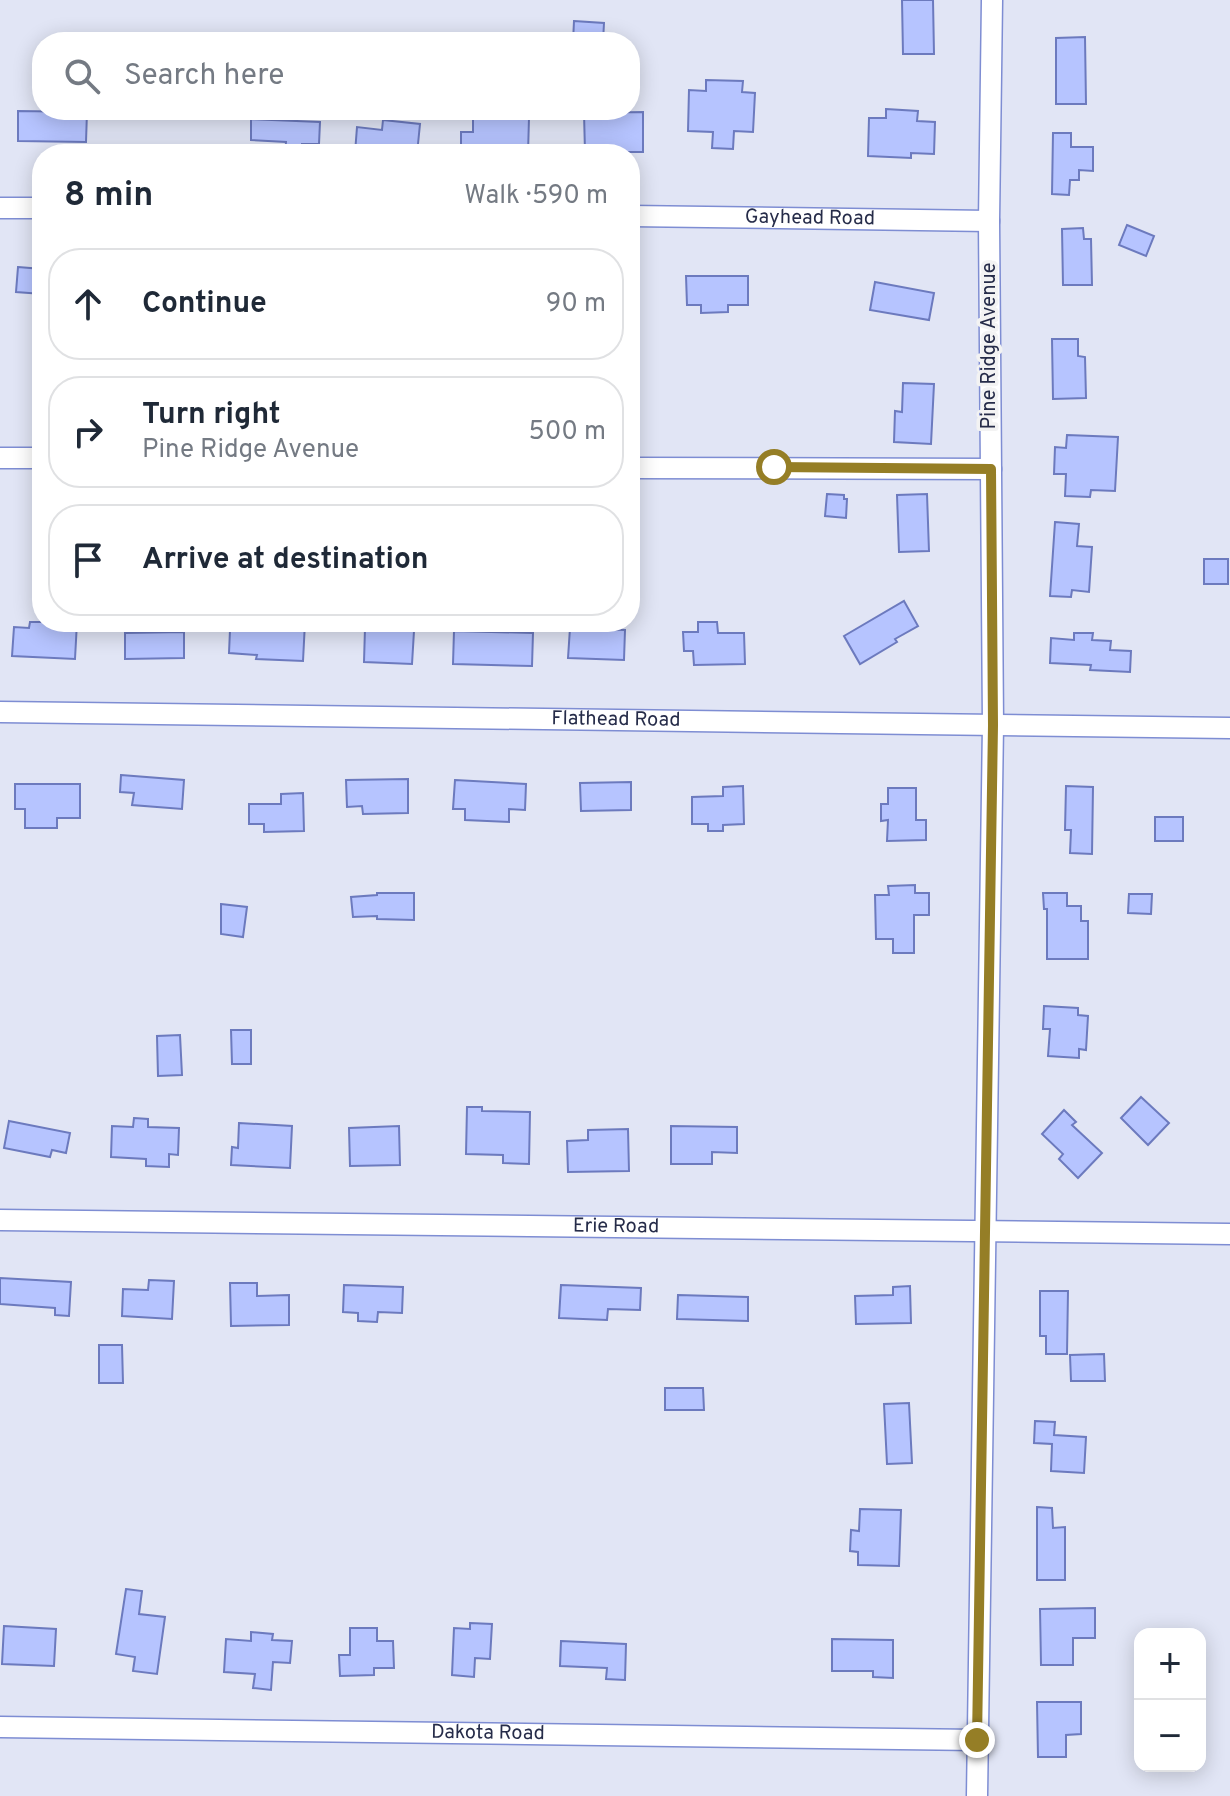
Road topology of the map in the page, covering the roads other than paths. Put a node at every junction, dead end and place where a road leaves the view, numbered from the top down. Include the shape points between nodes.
1 (992, 0) edge
2 (0, 208) edge
3 (32, 208) edge
4 (640, 216) edge
5 (989, 221) junction
6 (0, 458) edge
7 (32, 458) edge
8 (640, 468) edge
9 (991, 469) junction
10 (0, 712) edge
11 (993, 725) junction
12 (1230, 728) edge
13 (0, 1220) edge
14 (984, 1230) junction
15 (1230, 1234) edge
16 (0, 1727) edge
17 (977, 1740) junction
18 (977, 1796) edge

1 - 5 street, Pine Ridge Avenue
2 - 3 street
4 - 5 street, Gayhead Road
5 - 9 street, Pine Ridge Avenue
6 - 7 street
8 - 9 street
9 - 11 street, Pine Ridge Avenue
10 - 11 street, Flathead Road
11 - 12 street, Flathead Road
11 - 14 street, Pine Ridge Avenue
13 - 14 street, Erie Road
14 - 15 street, Erie Road
14 - 17 street, Pine Ridge Avenue
16 - 17 street, Dakota Road
17 - 18 street, Pine Ridge Avenue

